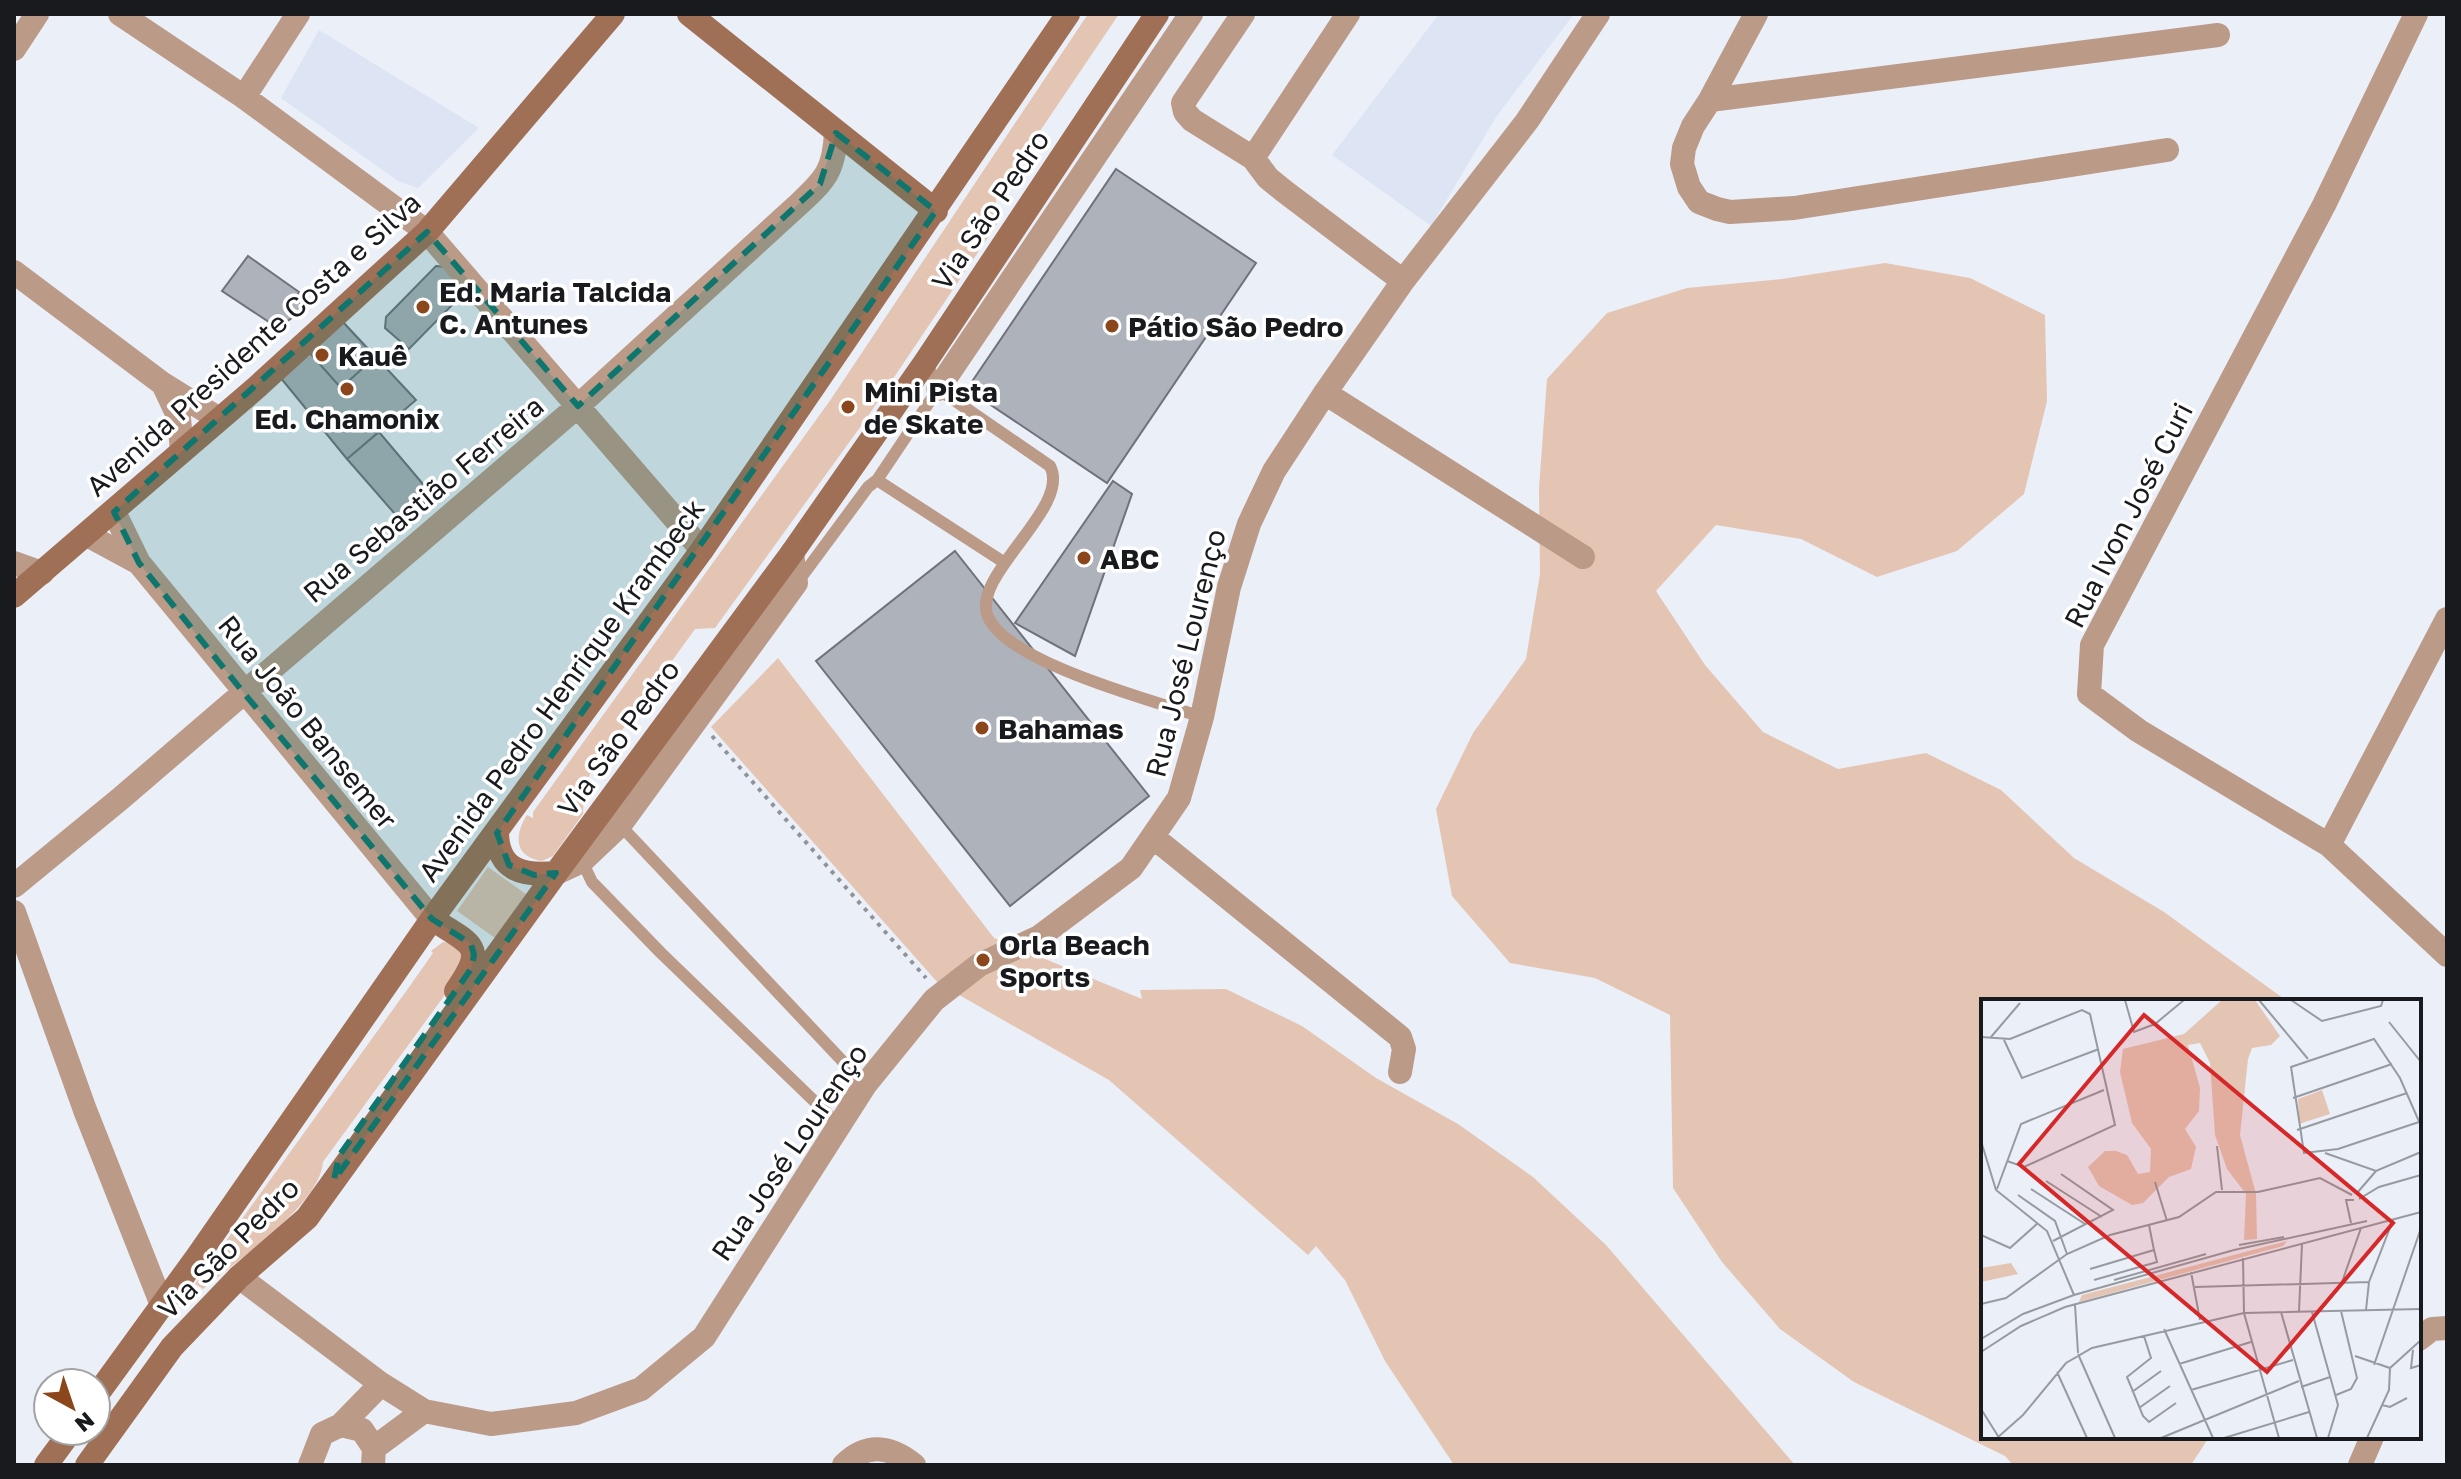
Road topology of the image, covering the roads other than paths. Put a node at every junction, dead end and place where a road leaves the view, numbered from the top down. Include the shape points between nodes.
1 (37, 14) edge
2 (120, 14) edge
3 (298, 14) edge
4 (613, 14) edge
5 (689, 14) edge
6 (1068, 14) edge
7 (1157, 14) edge
8 (1191, 14) edge
9 (1243, 14) edge
10 (1348, 14) edge
11 (1598, 14) edge
12 (1756, 14) edge
13 (2416, 14) edge
14 (2218, 35) dead end
15 (14, 49) edge
16 (244, 97) junction
17 (1710, 100) junction
18 (836, 133) junction
19 (2167, 150) dead end
20 (1253, 158) junction
21 (936, 211) junction
22 (427, 232) junction
23 (14, 272) edge
24 (1403, 281) junction
25 (926, 361) junction
26 (163, 384) junction
27 (938, 389) junction
28 (1325, 393) junction
29 (578, 406) junction
30 (219, 419) junction
31 (182, 451) junction
32 (877, 480) junction
33 (114, 512) junction
34 (87, 535) junction
35 (702, 550) junction
36 (792, 553) junction
37 (1583, 557) dead end
38 (14, 563) edge
39 (139, 563) junction
40 (1005, 563) junction
41 (42, 573) junction
42 (796, 583) junction
43 (14, 596) edge
44 (2447, 619) edge
45 (243, 692) junction
46 (1202, 717) junction
47 (620, 825) junction
48 (497, 833) junction
49 (1153, 837) junction
50 (2329, 845) junction
51 (582, 861) junction
52 (556, 873) junction
53 (14, 886) edge
54 (14, 912) edge
55 (432, 919) junction
56 (2447, 955) edge
57 (1400, 1072) dead end
58 (865, 1085) junction
59 (839, 1125) junction
60 (334, 1180) junction
61 (239, 1277) junction
62 (162, 1305) junction
63 (2447, 1328) edge
64 (2421, 1337) edge
65 (112, 1374) edge
66 (381, 1384) junction
67 (424, 1411) junction
68 (341, 1425) junction
69 (2371, 1439) edge
70 (59, 1447) edge
71 (374, 1457) edge
72 (313, 1461) edge
73 (46, 1465) edge
74 (87, 1465) edge
75 (844, 1465) edge
76 (914, 1465) edge
77 (2360, 1465) edge

1 - 15 street
2 - 16 street
3 - 16 street
4 - 22 main road, Avenida Presidente Costa e Silva
5 - 18 main road
6 - 21 main road, Avenida Pedro Henrique Krambeck
7 - 25 main road, Via São Pedro
8 - 27 street
9 - 20 street via 1183,103 1192,120
10 - 20 street
11 - 24 street, Rua José Lourenço via 1527,121
12 - 17 street
13 - 50 street, Rua Ivon José Curi via 2324,205 2092,645 2089,694 2139,731
14 - 17 street
16 - 22 street
17 - 19 street via 1693,126 1682,164 1699,202 1730,212 1794,208
18 - 21 main road
18 - 29 street, Rua Sebastião Ferreira via 833,162 820,184
20 - 24 street via 1312,215
21 - 35 main road, Avenida Pedro Henrique Krambeck
22 - 29 street
22 - 30 main road, Avenida Presidente Costa e Silva
23 - 26 street
24 - 28 street, Rua José Lourenço
25 - 27 lane
25 - 36 main road, Via São Pedro
26 - 30 street
26 - 31 street via 179,418
27 - 32 lane
27 - 40 lane via 1050,466 1055,476 1054,488
28 - 37 street
28 - 46 street, Rua José Lourenço via 1274,471 1249,524 1229,587
29 - 35 street
29 - 45 street, Rua Sebastião Ferreira
30 - 31 main road, Avenida Presidente Costa e Silva
31 - 33 main road, Avenida Presidente Costa e Silva
32 - 40 lane
32 - 42 lane
33 - 34 main road, Avenida Presidente Costa e Silva
33 - 39 street, Rua João Bansemer
34 - 39 street, Rua João Bansemer
34 - 41 main road, Avenida Presidente Costa e Silva
35 - 48 main road, Avenida Pedro Henrique Krambeck
36 - 42 street
36 - 52 main road, Via São Pedro
38 - 41 street
39 - 45 street, Rua João Bansemer
40 - 46 lane via 985,609 1007,640 1075,675
41 - 43 main road, Avenida Presidente Costa e Silva
42 - 47 street
44 - 50 street
45 - 53 street, Rua Sebastião Ferreira
45 - 55 street, Rua João Bansemer
46 - 49 street, Rua José Lourenço via 1179,798
47 - 51 street
47 - 58 lane
48 - 52 main road via 497,845 509,865 521,873
48 - 55 main road, Avenida Pedro Henrique Krambeck
49 - 57 street via 1400,1037
49 - 58 street, Rua José Lourenço via 1131,868 1039,937 979,965 941,995
50 - 56 street, Rua Ivon José Curi
51 - 52 street
51 - 59 lane via 592,882 661,953
52 - 60 main road, Via São Pedro
54 - 62 street
55 - 60 main road via 471,944 471,969 339,1156
55 - 62 main road, Avenida Pedro Henrique Krambeck
58 - 59 street, Rua José Lourenço
59 - 67 street, Rua José Lourenço via 704,1337 641,1389 576,1413 491,1424
60 - 61 main road, Via São Pedro via 307,1218
61 - 66 street
61 - 74 main road, Via São Pedro via 172,1347
62 - 65 main road, Avenida Pedro Henrique Krambeck
63 - 64 street via 2432,1329
66 - 67 street
66 - 68 street
67 - 71 street
68 - 71 street via 362,1430
68 - 72 street via 322,1434
69 - 77 street
70 - 73 main road
75 - 76 street via 857,1452 881,1448

